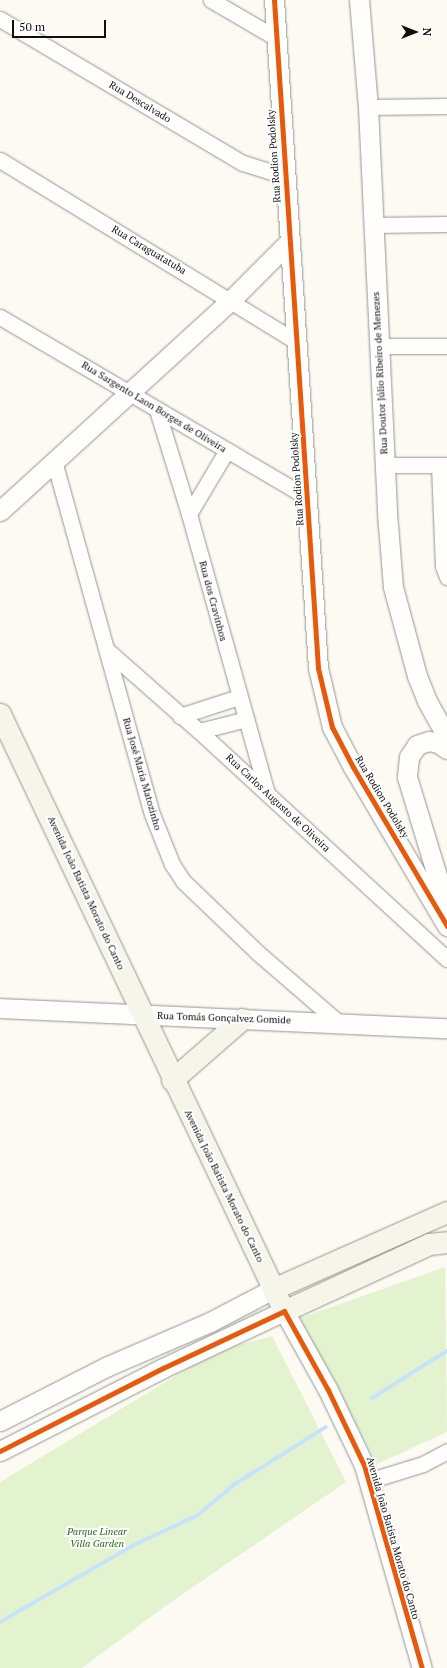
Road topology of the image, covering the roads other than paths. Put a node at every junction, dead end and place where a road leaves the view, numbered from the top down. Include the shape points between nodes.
1 (211, 0) edge
2 (274, 0) edge
3 (359, 0) edge
4 (0, 19) edge
5 (276, 38) junction
6 (447, 106) edge
7 (368, 107) junction
8 (0, 160) edge
9 (284, 176) junction
10 (447, 224) edge
11 (373, 225) junction
12 (289, 242) junction
13 (231, 300) junction
14 (0, 317) edge
15 (297, 342) junction
16 (379, 346) junction
17 (447, 346) edge
18 (129, 392) junction
19 (157, 410) junction
20 (227, 450) junction
21 (54, 461) junction
22 (385, 465) junction
23 (443, 466) edge
24 (307, 497) junction
25 (0, 511) edge
26 (189, 514) junction
27 (447, 577) edge
28 (107, 650) junction
29 (239, 697) junction
30 (0, 714) edge
31 (180, 716) junction
32 (246, 719) junction
33 (199, 731) junction
34 (447, 737) edge
35 (447, 749) edge
36 (266, 793) junction
37 (447, 909) edge
38 (447, 926) edge
39 (447, 959) edge
40 (5, 1012) edge
41 (144, 1015) junction
42 (242, 1020) junction
43 (338, 1022) junction
44 (447, 1028) edge
45 (172, 1080) junction
46 (447, 1212) edge
47 (447, 1242) edge
48 (273, 1289) junction
49 (284, 1311) junction
50 (0, 1421) edge
51 (0, 1451) edge
52 (447, 1451) edge
53 (368, 1481) junction
54 (422, 1668) edge

1 - 5 street
2 - 5 street, Rua Rodion Podolsky
3 - 7 street, Rua Doutor Júlio Ribeiro de Menezes
4 - 9 street, Rua Descalvado via 243,164
5 - 9 street, Rua Rodion Podolsky
6 - 7 street
7 - 11 street, Rua Doutor Júlio Ribeiro de Menezes
8 - 13 street, Rua Caraguatatuba
9 - 12 street, Rua Rodion Podolsky
10 - 11 street
11 - 16 street, Rua Doutor Júlio Ribeiro de Menezes
12 - 13 street
12 - 15 street, Rua Rodion Podolsky
13 - 15 street, Rua Caraguatatuba
13 - 18 street
14 - 18 street, Rua Sargento Laon Borges de Oliveira
15 - 24 street, Rua Rodion Podolsky
16 - 17 street
16 - 22 street, Rua Doutor Júlio Ribeiro de Menezes
18 - 19 street, Rua Sargento Laon Borges de Oliveira
18 - 21 street
19 - 20 street, Rua Sargento Laon Borges de Oliveira
19 - 26 street, Rua dos Cravinhos
20 - 24 street, Rua Sargento Laon Borges de Oliveira
20 - 26 street
21 - 25 street
21 - 28 street, Rua José Maria Matozinho
22 - 23 street
22 - 34 street, Rua Doutor Júlio Ribeiro de Menezes via 393,587 399,614 417,676 427,701
23 - 27 street via 442,566
24 - 38 street, Rua Rodion Podolsky via 318,668 332,727
26 - 29 street, Rua dos Cravinhos
28 - 31 street, Rua Carlos Augusto de Oliveira
28 - 43 street, Rua José Maria Matozinho via 152,814 172,864 183,881 248,943
29 - 31 street
29 - 32 street, Rua dos Cravinhos
30 - 41 main road, Avenida João Batista Morato do Canto
31 - 33 street, Rua Carlos Augusto de Oliveira
32 - 33 street
32 - 36 street, Rua dos Cravinhos
33 - 36 street, Rua Carlos Augusto de Oliveira
35 - 37 street via 438,743 417,745 409,757 407,777
36 - 39 street, Rua Carlos Augusto de Oliveira
40 - 41 street, Rua Tomás Gonçalvez Gomide
41 - 42 street, Rua Tomás Gonçalvez Gomide
41 - 45 main road, Avenida João Batista Morato do Canto
42 - 43 street, Rua Tomás Gonçalvez Gomide
42 - 45 main road
43 - 44 street, Rua Tomás Gonçalvez Gomide
45 - 48 main road, Avenida João Batista Morato do Canto
46 - 48 main road
47 - 49 main road via 429,1244
48 - 49 main road, Avenida João Batista Morato do Canto
48 - 50 street via 210,1322 108,1366
49 - 51 street via 156,1371
49 - 53 street, Avenida João Batista Morato do Canto via 332,1396 364,1465
52 - 53 street via 423,1464
53 - 54 street, Avenida João Batista Morato do Canto

